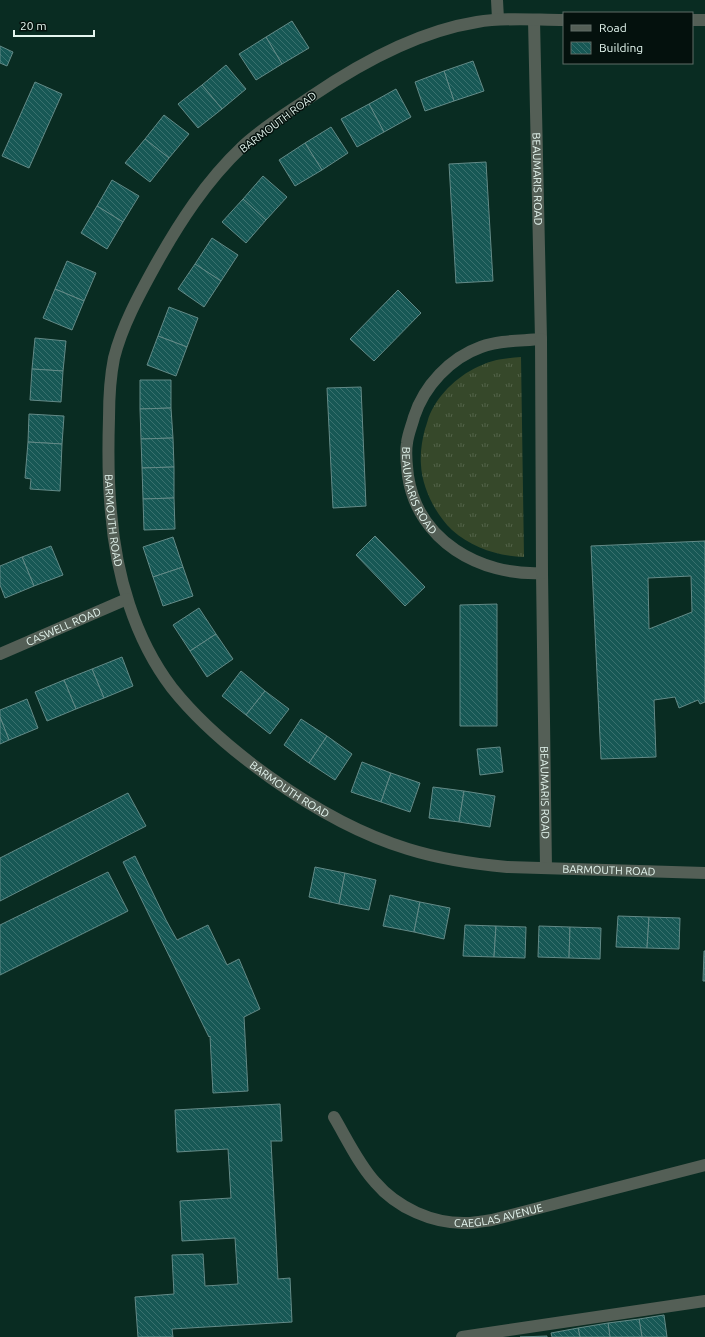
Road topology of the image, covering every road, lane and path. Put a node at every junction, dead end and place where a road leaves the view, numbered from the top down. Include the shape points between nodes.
1 (497, 0) edge
2 (498, 20) junction
3 (534, 20) junction
4 (563, 20) edge
5 (693, 20) edge
6 (705, 20) edge
7 (541, 339) junction
8 (542, 573) junction
9 (127, 599) junction
10 (0, 654) edge
11 (546, 868) junction
12 (705, 873) edge
13 (334, 1117) dead end
14 (705, 1165) edge
15 (705, 1301) edge
16 (462, 1337) edge

1 - 2 street
2 - 3 street, BARMOUTH ROAD
2 - 9 street, BARMOUTH ROAD via 478,21 422,38 381,55 330,84 244,144 215,174 169,241 121,335 111,381 109,490 113,534
3 - 4 street, BARMOUTH ROAD
3 - 7 street, BEAUMARIS ROAD
5 - 6 street
7 - 8 street, BEAUMARIS ROAD
7 - 8 street, BEAUMARIS ROAD via 481,347 448,367 430,385 418,405 407,444 406,464 410,488 418,508 434,532 449,545 463,556 495,569
8 - 11 street, BEAUMARIS ROAD
9 - 10 street, CASWELL ROAD
9 - 11 street, BARMOUTH ROAD via 152,656 172,688 223,740 302,799 372,836 408,849 481,864
11 - 12 street, BARMOUTH ROAD
13 - 14 street, CAEGLAS AVENUE via 375,1182 406,1207 446,1222 492,1220
15 - 16 street

